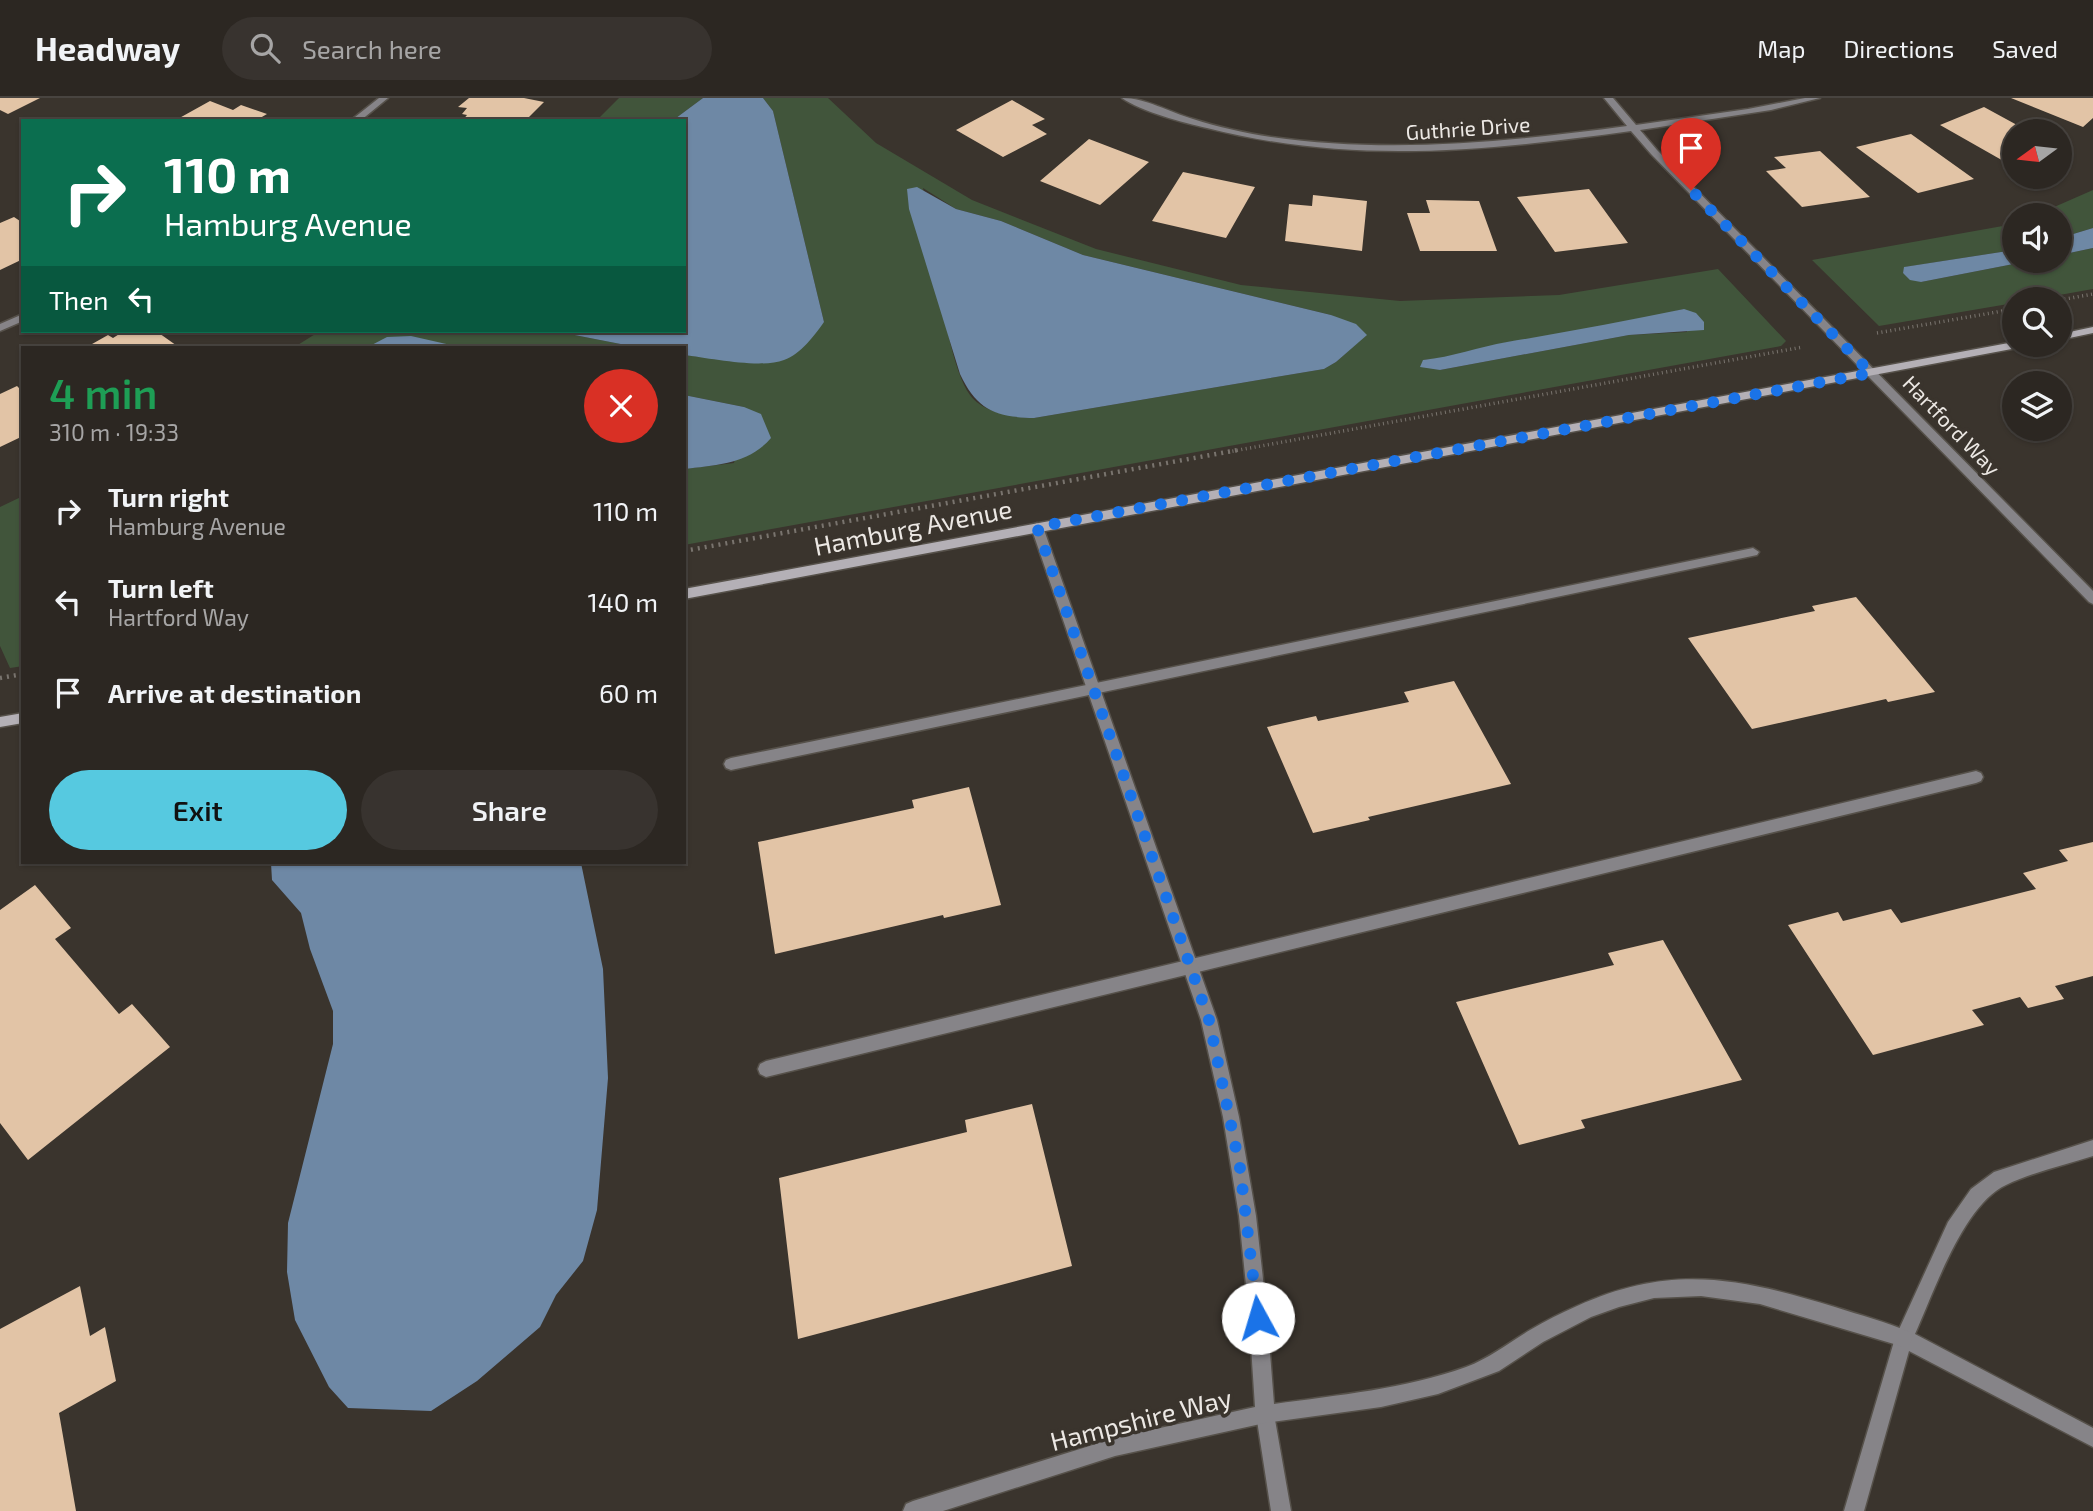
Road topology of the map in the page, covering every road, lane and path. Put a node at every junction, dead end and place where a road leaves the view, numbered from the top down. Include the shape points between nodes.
1 (384, 98) edge
2 (1126, 98) edge
3 (1608, 98) edge
4 (1816, 98) edge
5 (358, 119) edge
6 (1633, 128) junction
7 (2093, 294) edge
8 (2072, 298) edge
9 (2002, 311) edge
10 (21, 318) edge
11 (0, 328) edge
12 (2093, 330) edge
13 (2072, 334) edge
14 (1839, 341) junction
15 (2002, 348) edge
16 (1871, 373) junction
17 (1037, 527) junction
18 (686, 551) edge
19 (1754, 552) dead end
20 (686, 594) edge
21 (2093, 599) edge
22 (21, 674) edge
23 (0, 678) edge
24 (1092, 689) junction
25 (21, 718) edge
26 (0, 722) edge
27 (731, 764) dead end
28 (1976, 776) dead end
29 (1191, 968) junction
30 (766, 1069) dead end
31 (2093, 1148) edge
32 (1904, 1338) junction
33 (1265, 1414) junction
34 (2093, 1438) edge
35 (913, 1511) edge
36 (1281, 1511) edge
37 (1854, 1511) edge

1 - 5 street
2 - 6 street, Guthrie Drive via 1217,130 1343,149 1456,150
3 - 6 street, Hartford Way
4 - 6 street, Guthrie Drive
6 - 14 street, Hartford Way
7 - 8 path
9 - 14 path
10 - 11 street
12 - 13 street
14 - 16 street, Hartford Way
14 - 18 path
15 - 16 street, Hamburg Avenue
16 - 17 street, Hamburg Avenue
16 - 21 street, Hartford Way
17 - 20 street, Hamburg Avenue
17 - 24 street, Hampshire Way
19 - 24 street
22 - 23 path
24 - 27 street
24 - 29 street, Hampshire Way
25 - 26 street
28 - 29 street
29 - 30 street
29 - 33 street, Hampshire Way via 1222,1071 1240,1168
31 - 32 street via 2000,1178 1976,1195 1954,1228
32 - 33 street via 1746,1292 1668,1287 1585,1311 1495,1364 1444,1384 1389,1398
32 - 34 street
32 - 37 street
33 - 35 street, Hampshire Way via 1115,1447
33 - 36 street

